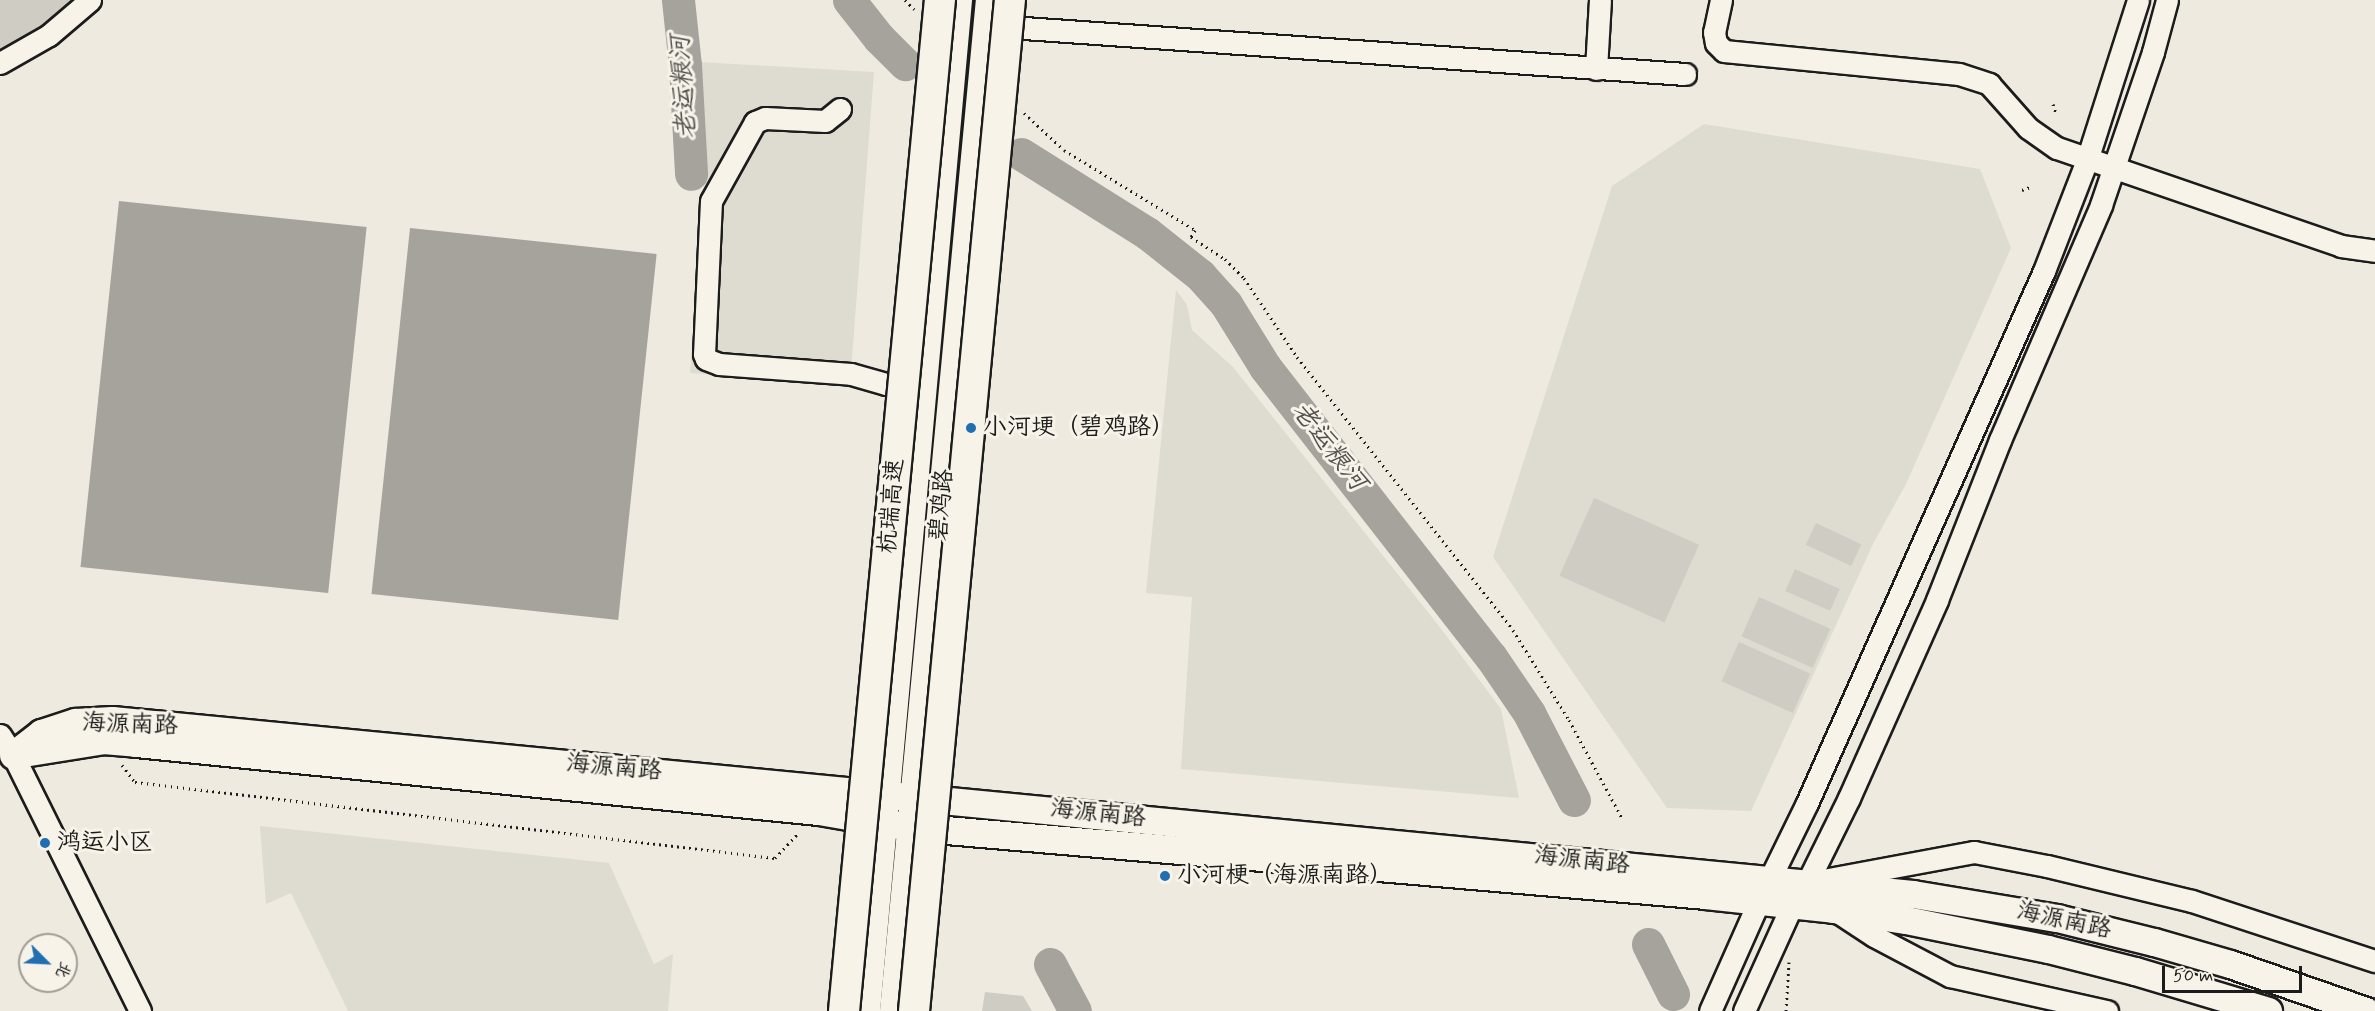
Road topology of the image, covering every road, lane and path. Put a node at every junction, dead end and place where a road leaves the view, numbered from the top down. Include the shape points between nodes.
1 (90, 0) edge
2 (939, 0) edge
3 (957, 0) edge
4 (1010, 0) edge
5 (1600, 0) edge
6 (1721, 0) edge
7 (2138, 0) edge
8 (2168, 0) edge
9 (989, 13) edge
10 (0, 63) edge
11 (1596, 69) junction
12 (1685, 74) dead end
13 (2053, 104) dead end
14 (840, 109) dead end
15 (1024, 112) dead end
16 (2056, 113) dead end
17 (2087, 159) junction
18 (2114, 169) junction
19 (2030, 187) dead end
20 (2022, 190) dead end
21 (2375, 251) edge
22 (922, 387) junction
23 (103, 740) junction
24 (4, 748) edge
25 (900, 795) junction
26 (819, 811) junction
27 (1622, 818) dead end
28 (897, 826) junction
29 (1765, 890) junction
30 (1799, 894) junction
31 (1833, 909) junction
32 (2375, 961) edge
33 (140, 1011) edge
34 (844, 1011) edge
35 (865, 1011) edge
36 (894, 1011) edge
37 (914, 1011) edge
38 (1710, 1011) edge
39 (1744, 1011) edge
40 (2107, 1011) edge
41 (2268, 1011) edge
42 (2366, 1011) edge

1 - 10 street via 50,35
2 - 34 highway, 杭瑞高速, bridge
3 - 22 highway, 碧鸡路
4 - 37 highway, bridge
5 - 11 street
6 - 17 street via 1714,32 1716,43 1724,51 1959,74 1989,84 2028,128 2056,148
7 - 17 street
8 - 18 street
9 - 11 street
9 - 25 highway, 碧鸡路
11 - 12 street
13 - 16 path
14 - 22 street via 825,121 765,118 755,122 711,201 704,354 706,359 719,364 851,374 886,384
15 - 27 path via 1064,150 1195,230 1191,237 1225,259 1244,278 1297,357 1513,630 1569,720
17 - 18 street
17 - 29 street via 2044,271
18 - 21 street via 2341,246
18 - 30 street via 1937,600 1849,798
19 - 20 path
22 - 25 highway, 碧鸡路
23 - 24 main road, 海源南路
23 - 26 main road, 海源南路
23 - 26 path via 135,782 775,858
24 - 25 main road, 海源南路 via 75,722 112,720
24 - 33 street
25 - 28 highway, 碧鸡路
25 - 29 main road, 海源南路
26 - 28 main road, 海源南路
28 - 29 main road, 海源南路
28 - 35 highway, 碧鸡路
28 - 36 highway, 碧鸡路
29 - 30 main road, 海源南路
29 - 38 street
30 - 31 main road, 海源南路
30 - 32 street via 1974,852 2192,901
30 - 39 street
30 - 42 main road, 海源南路 via 1913,894 2057,918 2220,961
31 - 40 street via 1874,936 1950,976
31 - 41 main road, 海源南路 via 2048,949

